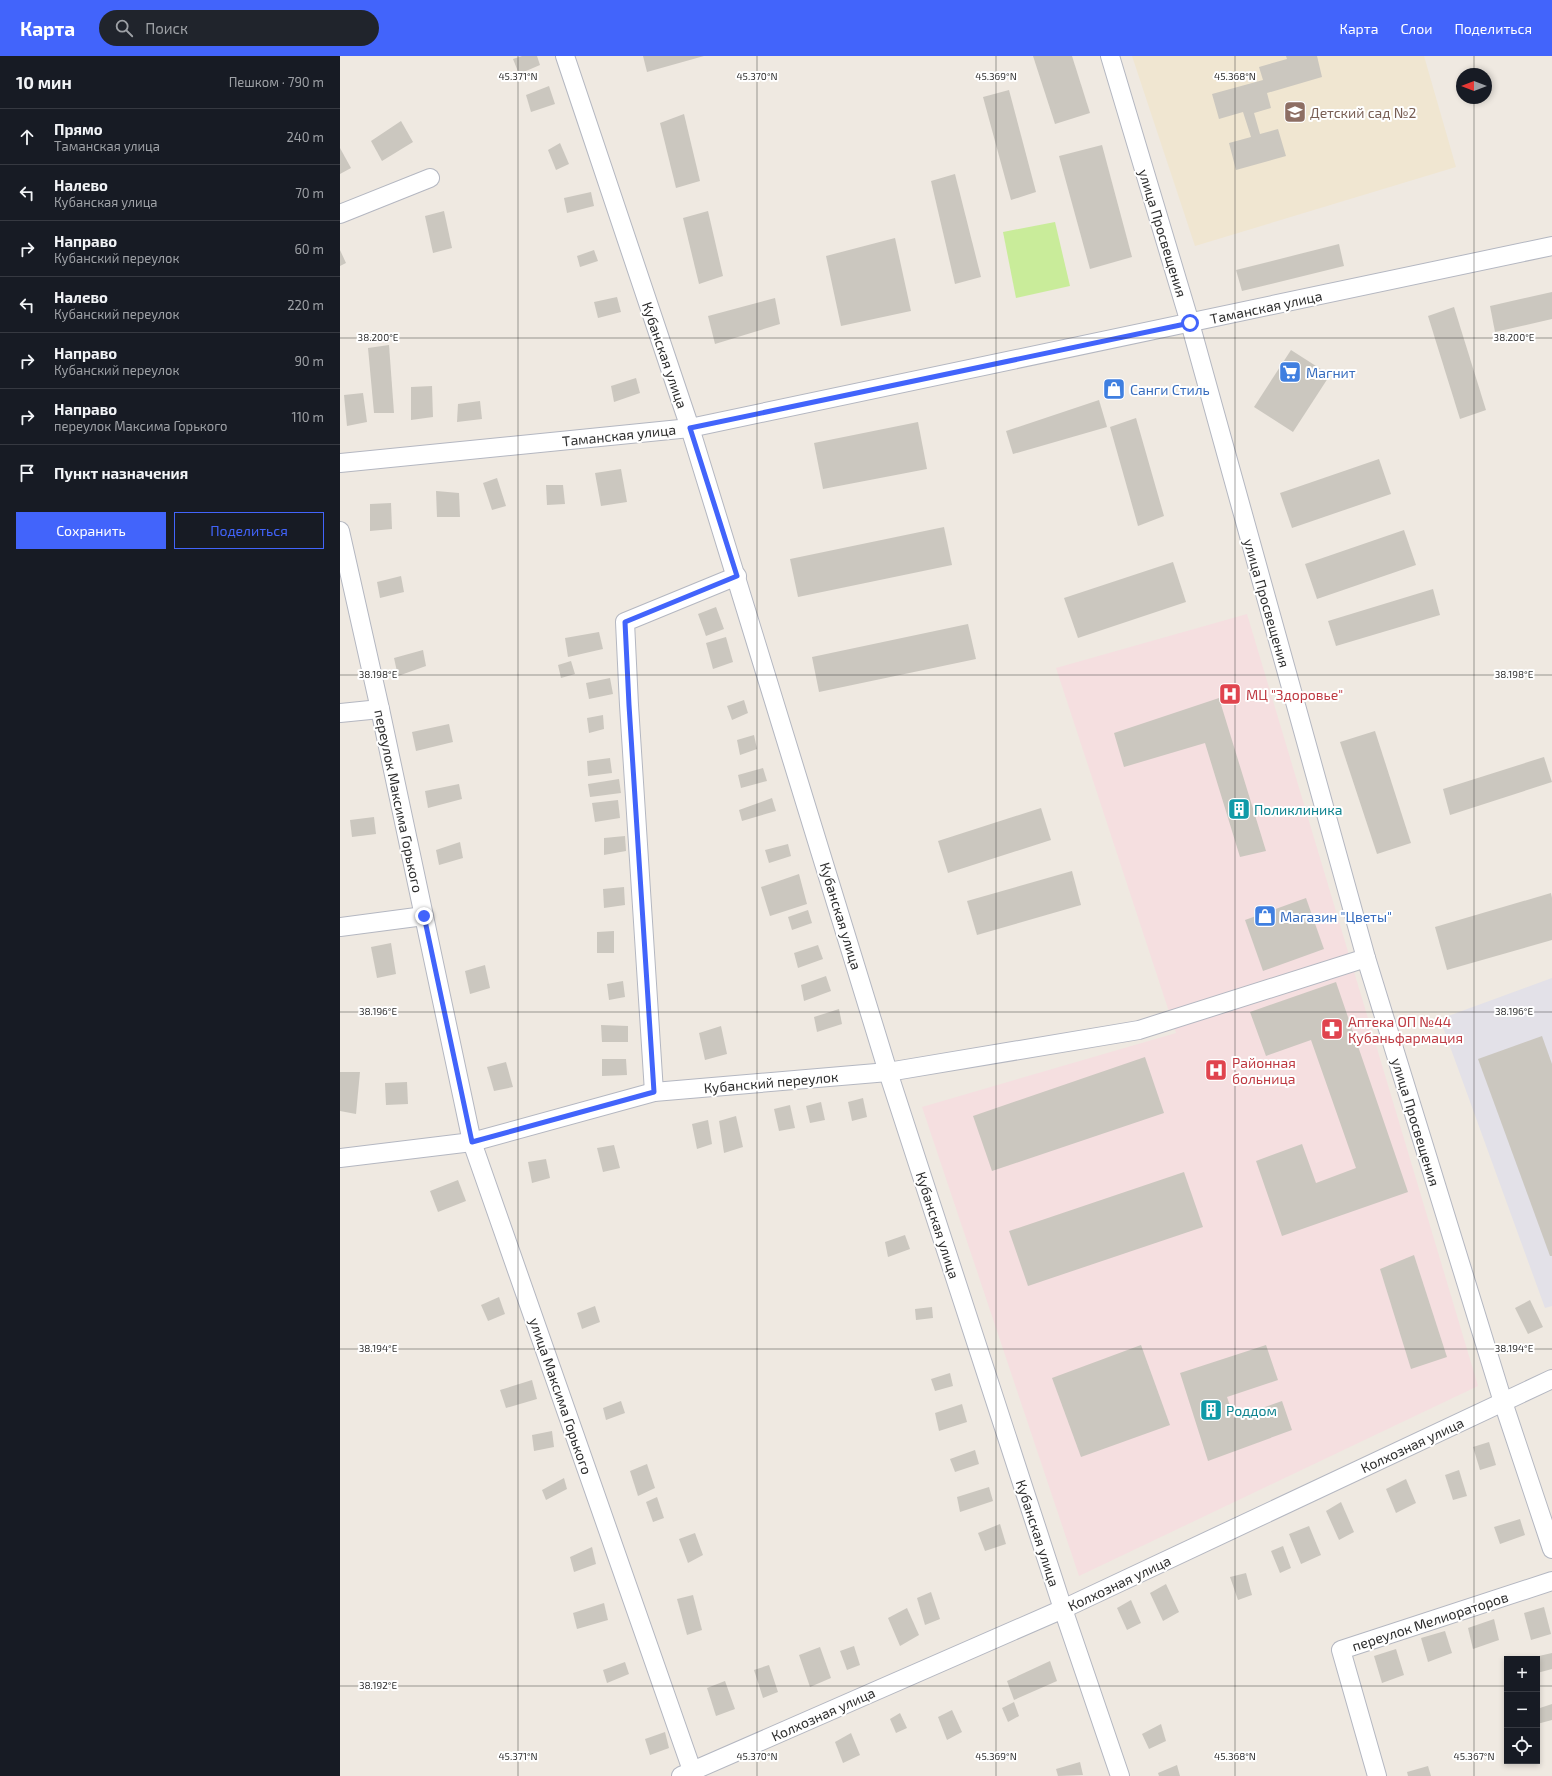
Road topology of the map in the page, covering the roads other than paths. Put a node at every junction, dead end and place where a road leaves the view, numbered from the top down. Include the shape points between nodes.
1 (564, 56) edge
2 (1110, 56) edge
3 (430, 178) dead end
4 (340, 214) edge
5 (1552, 246) edge
6 (1190, 323) junction
7 (690, 428) junction
8 (340, 463) edge
9 (340, 531) edge
10 (737, 576) junction
11 (380, 709) junction
12 (340, 713) edge
13 (424, 916) junction
14 (340, 926) edge
15 (1366, 958) junction
16 (888, 1072) junction
17 (654, 1092) junction
18 (472, 1142) junction
19 (340, 1158) edge
20 (1552, 1379) edge
21 (1502, 1402) junction
22 (1552, 1549) edge
23 (1552, 1581) edge
24 (1063, 1609) junction
25 (689, 1775) edge
26 (1120, 1776) edge
27 (1377, 1776) edge

1 - 7 street, Кубанская улица
2 - 6 street, улица Просвещения
3 - 4 street
5 - 6 street, Таманская улица
6 - 7 street, Таманская улица
6 - 15 street, улица Просвещения
7 - 8 street, Таманская улица
7 - 10 street, Кубанская улица
9 - 11 street, переулок Максима Горького
10 - 16 street, Кубанская улица
10 - 17 street via 625,622
11 - 12 street
11 - 13 street, переулок Максима Горького
13 - 14 street
13 - 18 street, переулок Максима Горького
15 - 16 street, Кубанский переулок via 1139,1030
15 - 21 street, улица Просвещения
16 - 17 street, Кубанский переулок
16 - 24 street, Кубанская улица
17 - 18 street, Кубанский переулок
18 - 19 street
18 - 25 street, улица Максима Горького
20 - 21 street, Колхозная улица
21 - 22 street, улица Просвещения
21 - 24 street, Колхозная улица
23 - 27 street, переулок Мелиораторов via 1341,1650
24 - 25 street, Колхозная улица
24 - 26 street, Кубанская улица

